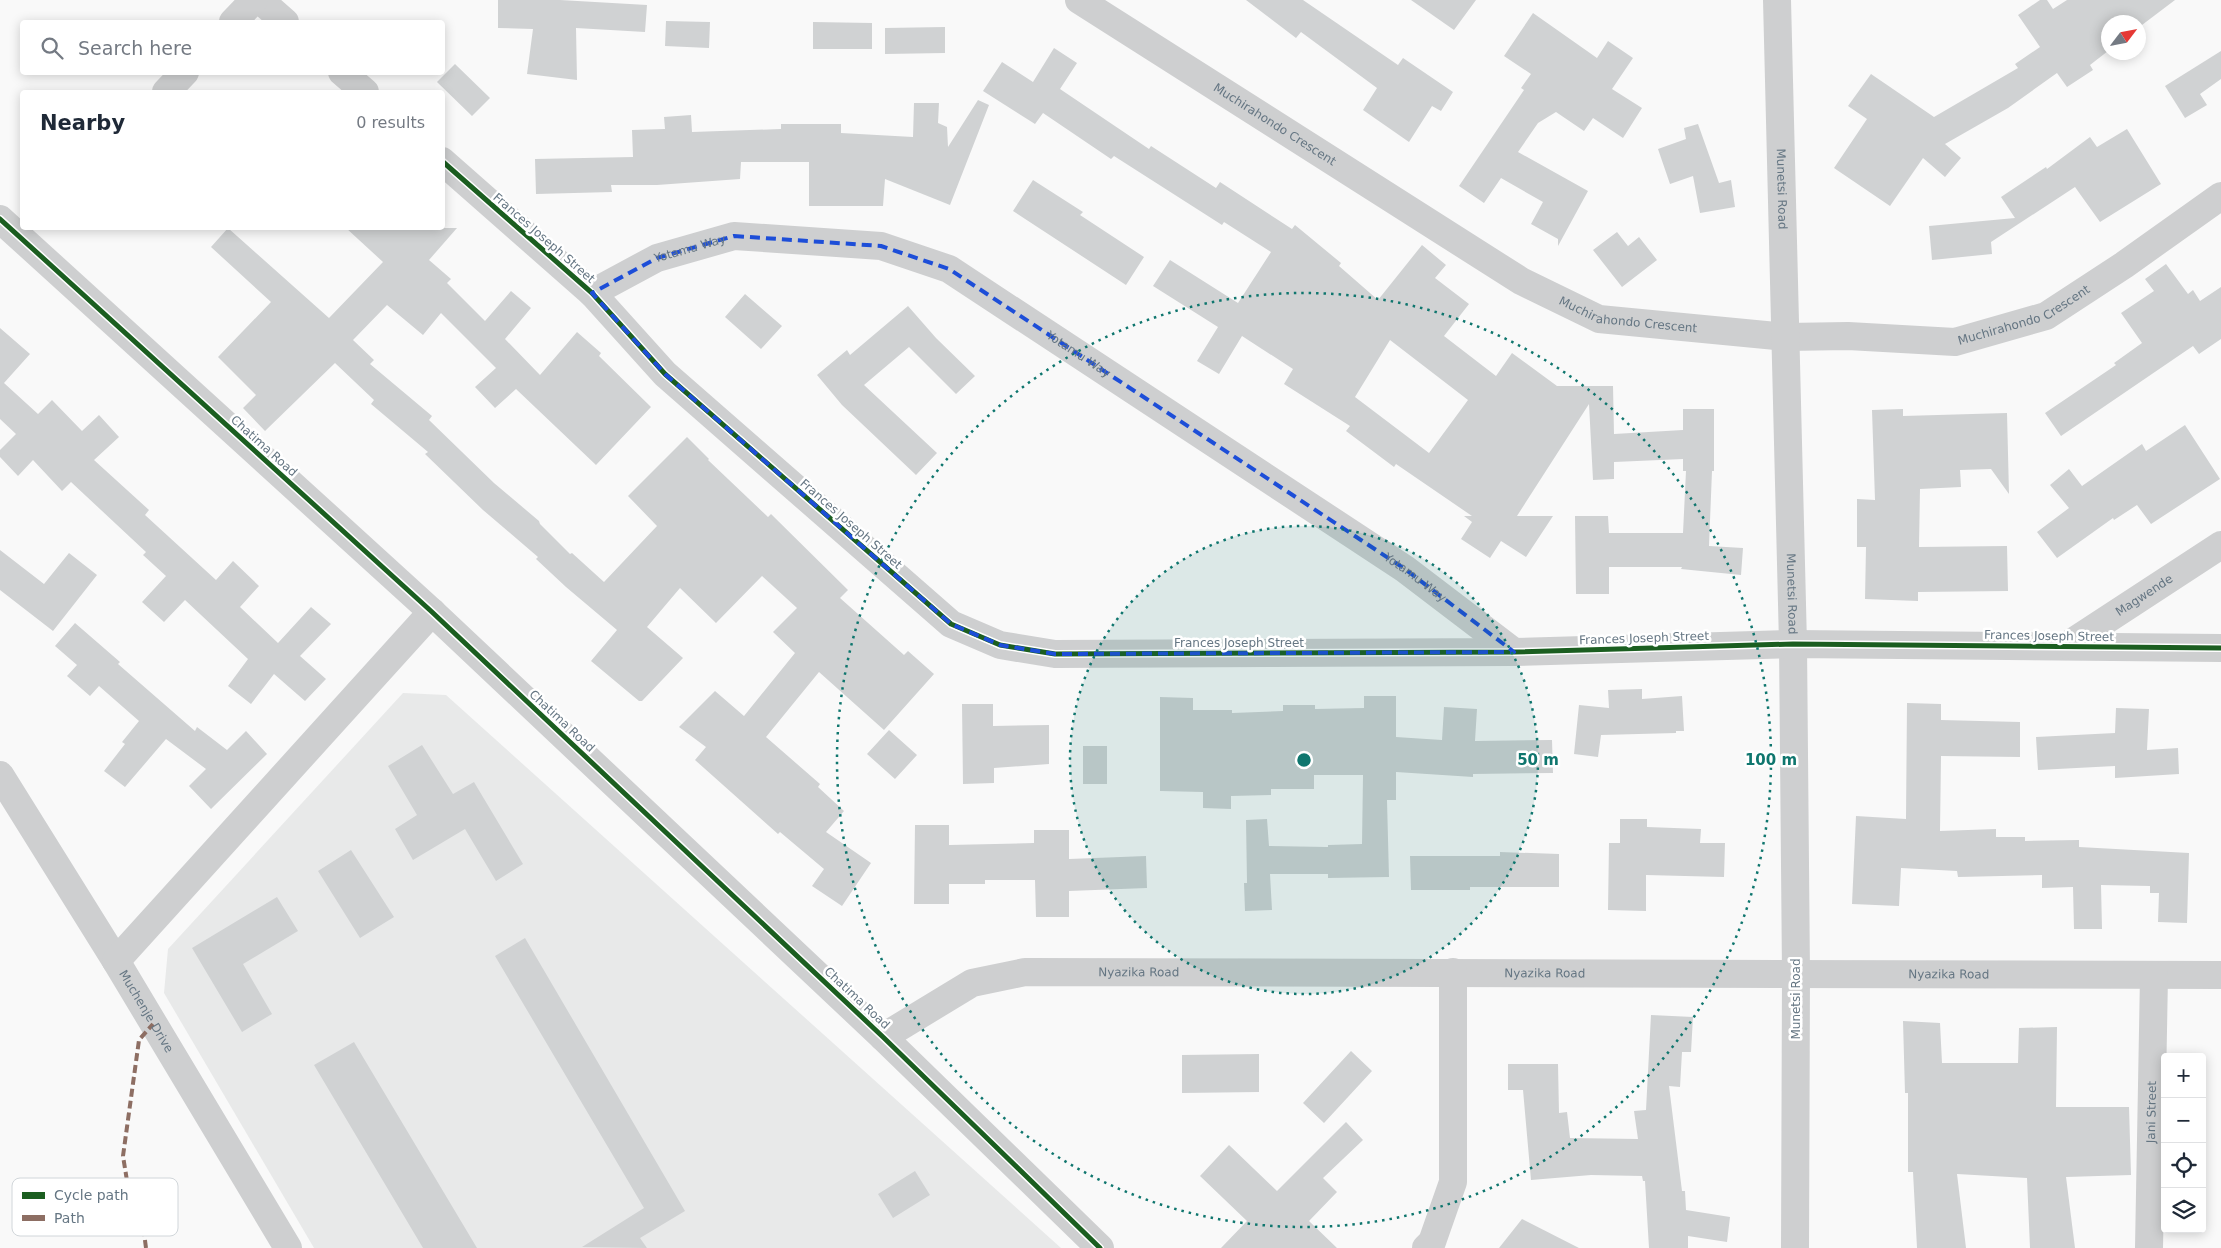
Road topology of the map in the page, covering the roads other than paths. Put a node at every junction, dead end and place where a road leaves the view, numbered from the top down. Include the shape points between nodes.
1 (254, 0) edge
2 (260, 0) edge
3 (1079, 0) edge
4 (1778, 0) edge
5 (235, 20) edge
6 (283, 20) edge
7 (182, 75) edge
8 (345, 75) edge
9 (168, 90) edge
10 (363, 90) edge
11 (445, 164) edge
12 (2221, 196) edge
13 (0, 219) edge
14 (20, 229) edge
15 (31, 235) edge
16 (592, 293) junction
17 (1786, 338) junction
18 (2221, 545) edge
19 (432, 612) junction
20 (1793, 644) junction
21 (2068, 645) junction
22 (2221, 648) edge
23 (1514, 652) junction
24 (0, 775) edge
25 (116, 961) junction
26 (1453, 972) junction
27 (1796, 974) junction
28 (2221, 975) edge
29 (2154, 976) junction
30 (884, 1037) junction
31 (288, 1248) edge
32 (1100, 1248) edge
33 (1426, 1248) edge
34 (1795, 1248) edge
35 (2149, 1248) edge

1 - 5 street
2 - 6 street
3 - 17 street, Muchirahondo Crescent via 1521,281 1599,319
4 - 17 street, Munetsi Road
7 - 9 street
8 - 10 street
11 - 16 street, Frances Joseph Street
12 - 17 street, Muchirahondo Crescent via 2046,316 1956,342 1848,336
13 - 14 street, Chatima Road
15 - 19 street, Chatima Road
16 - 23 street, Yotamu Way via 658,258 734,236 882,246 949,269 1405,569
16 - 23 street, Frances Joseph Street via 665,374 951,624 1000,645 1055,654
17 - 20 street, Munetsi Road
18 - 21 street, Magwende
19 - 25 street
19 - 30 street, Chatima Road
20 - 21 street, Frances Joseph Street
20 - 23 street, Frances Joseph Street
20 - 27 street, Munetsi Road
21 - 22 street, Frances Joseph Street
24 - 25 street, Muchenje Drive
25 - 31 street, Muchenje Drive
26 - 27 street, Nyazika Road
26 - 30 street, Nyazika Road via 1026,972 972,983
26 - 33 street via 1453,1182 1432,1242
27 - 29 street, Nyazika Road
27 - 34 street, Munetsi Road
28 - 29 street, Nyazika Road
29 - 35 street, Jani Street
30 - 32 street, Chatima Road

